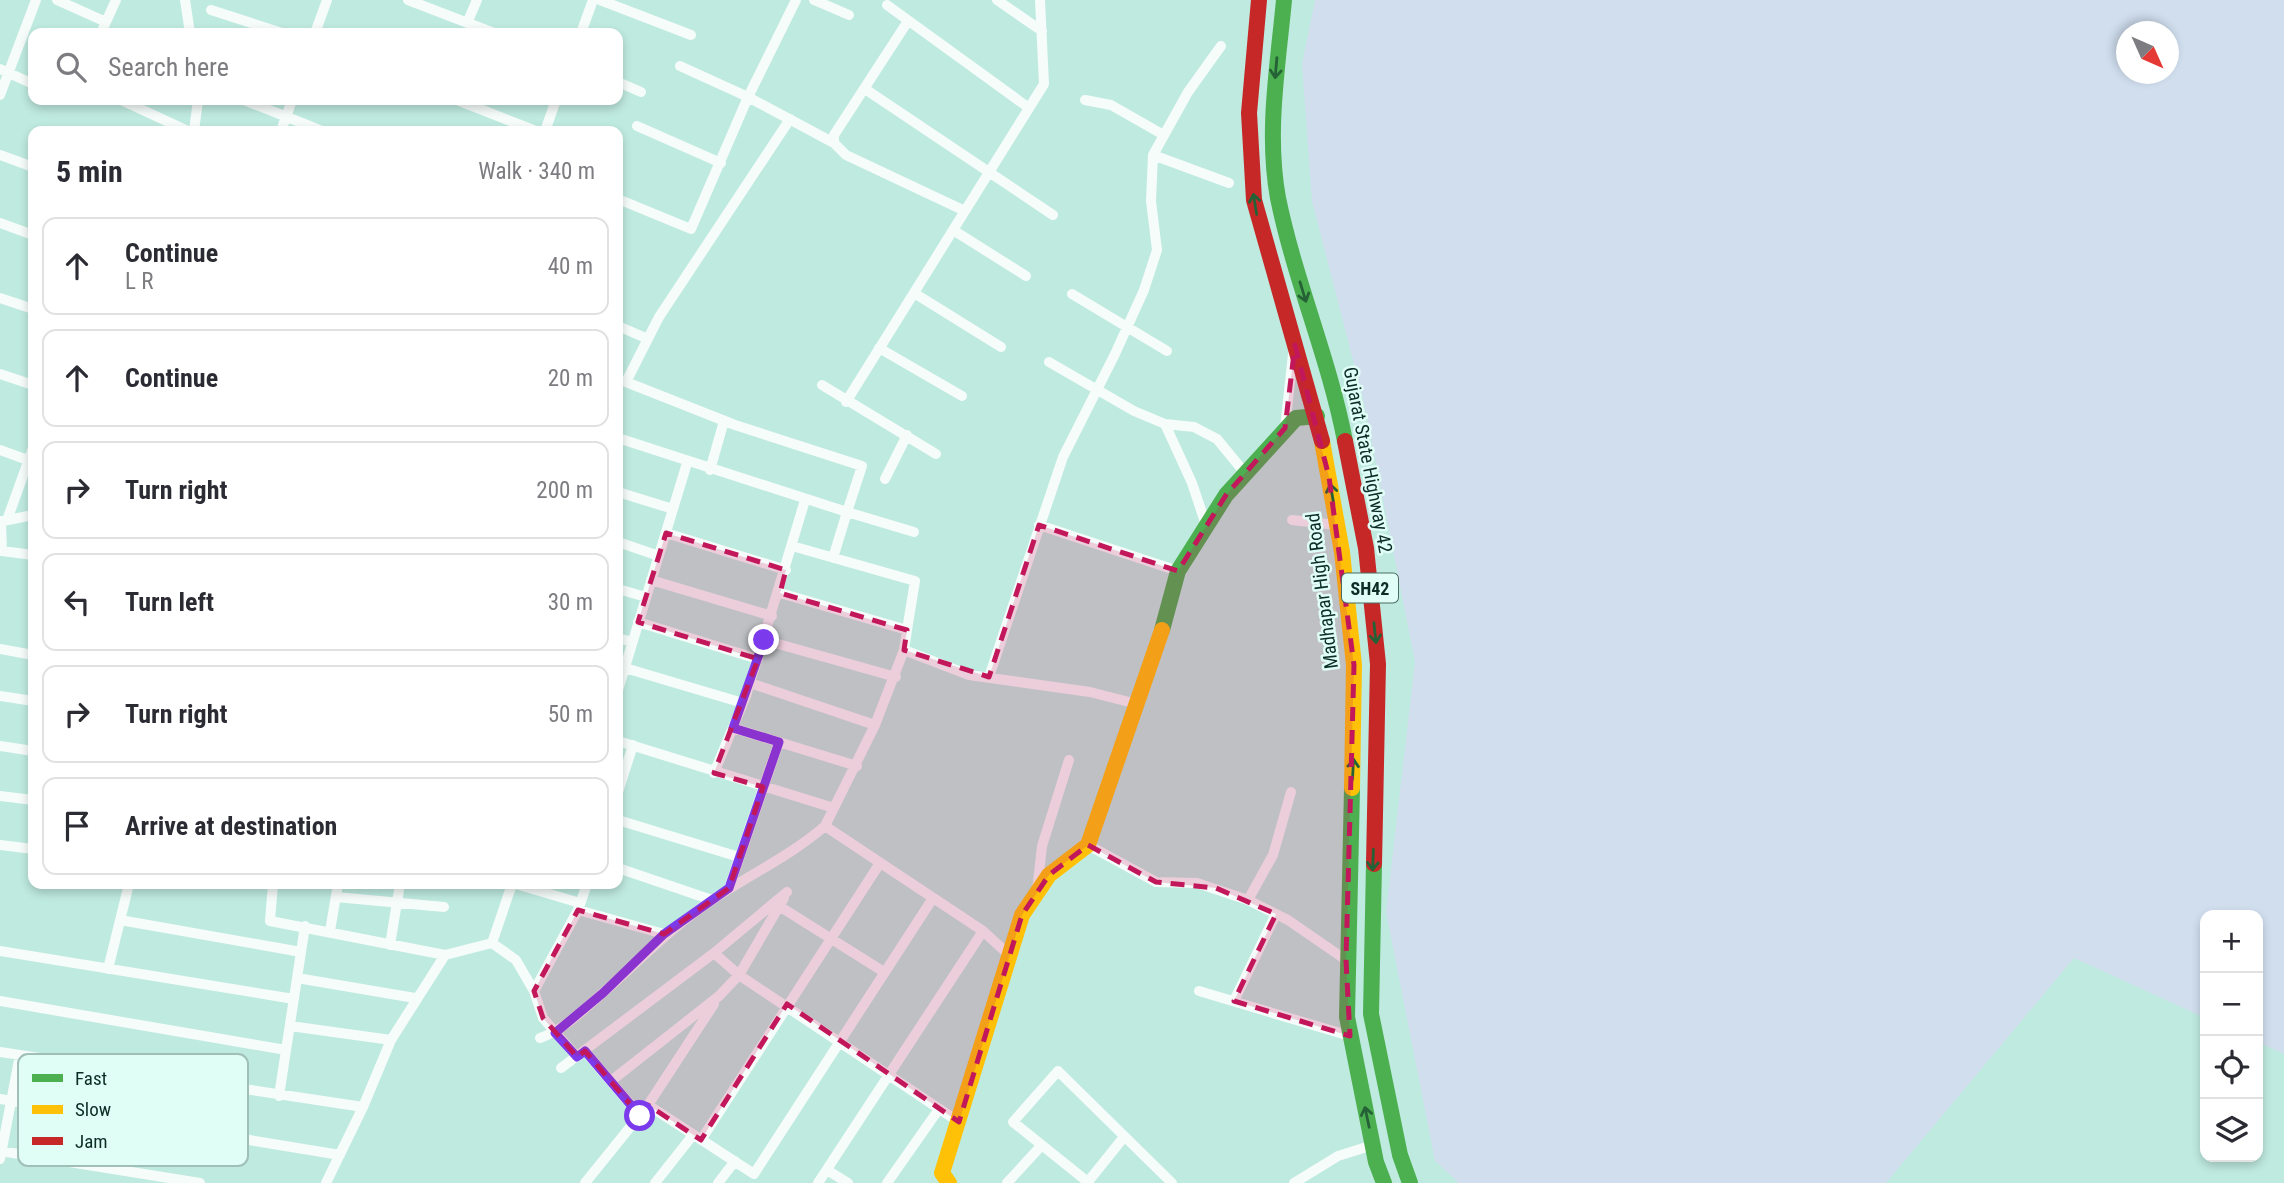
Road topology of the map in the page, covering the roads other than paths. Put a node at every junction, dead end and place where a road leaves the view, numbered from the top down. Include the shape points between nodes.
1 (36, 0) edge
2 (57, 0) edge
3 (116, 0) edge
4 (185, 0) edge
5 (327, 0) edge
6 (408, 0) edge
7 (477, 0) edge
8 (593, 0) edge
9 (600, 0) edge
10 (796, 0) edge
11 (814, 0) edge
12 (997, 0) edge
13 (1040, 0) edge
14 (1259, 0) edge
15 (1284, 0) edge
16 (887, 5) dead end
17 (211, 10) dead end
18 (849, 15) dead end
19 (908, 21) junction
20 (467, 23) junction
21 (104, 28) edge
22 (189, 28) edge
23 (267, 28) edge
24 (317, 28) edge
25 (480, 28) edge
26 (582, 28) edge
27 (1042, 31) junction
28 (691, 36) dead end
29 (1221, 46) dead end
30 (680, 66) dead end
31 (4, 71) edge
32 (28, 82) edge
33 (623, 84) edge
34 (864, 89) junction
35 (641, 92) dead end
36 (0, 95) edge
37 (748, 97) junction
38 (1085, 100) dead end
39 (132, 105) edge
40 (197, 105) edge
41 (256, 105) edge
42 (290, 105) edge
43 (470, 105) edge
44 (554, 105) edge
45 (1029, 108) junction
46 (286, 118) junction
47 (790, 119) junction
48 (177, 126) edge
49 (195, 126) edge
50 (283, 126) edge
51 (308, 126) edge
52 (523, 126) edge
53 (547, 126) edge
54 (637, 126) dead end
55 (1162, 134) junction
56 (834, 143) junction
57 (0, 155) edge
58 (1153, 155) junction
59 (721, 163) junction
60 (28, 165) edge
61 (988, 173) junction
62 (1228, 183) dead end
63 (623, 200) edge
64 (965, 211) junction
65 (1053, 215) dead end
66 (0, 223) edge
67 (953, 230) junction
68 (28, 233) edge
69 (1026, 276) dead end
70 (914, 293) junction
71 (1072, 294) dead end
72 (0, 298) edge
73 (28, 307) edge
74 (1128, 326) junction
75 (623, 328) edge
76 (648, 338) junction
77 (1295, 345) junction
78 (1001, 347) dead end
79 (879, 348) junction
80 (1167, 351) dead end
81 (1049, 362) dead end
82 (0, 374) edge
83 (28, 383) edge
84 (822, 384) dead end
85 (1098, 391) junction
86 (961, 396) dead end
87 (846, 402) junction
88 (1317, 416) junction
89 (724, 421) junction
90 (1165, 424) junction
91 (1285, 428) junction
92 (907, 435) junction
93 (623, 440) edge
94 (0, 450) edge
95 (936, 454) dead end
96 (28, 461) edge
97 (687, 463) junction
98 (28, 468) edge
99 (710, 470) junction
100 (1245, 472) junction
101 (885, 479) dead end
102 (623, 494) edge
103 (805, 500) junction
104 (673, 509) junction
105 (846, 512) junction
106 (28, 515) edge
107 (1292, 520) dead end
108 (3, 521) edge
109 (1039, 525) junction
110 (1206, 525) junction
111 (1337, 525) junction
112 (914, 532) dead end
113 (666, 533) junction
114 (623, 544) edge
115 (792, 546) junction
116 (28, 554) edge
117 (659, 556) junction
118 (833, 558) junction
119 (786, 570) junction
120 (1178, 571) junction
121 (652, 580) junction
122 (623, 590) edge
123 (780, 593) junction
124 (646, 597) junction
125 (772, 616) junction
126 (638, 622) junction
127 (907, 631) junction
128 (623, 639) edge
129 (764, 640) junction
130 (632, 642) junction
131 (0, 649) edge
132 (904, 650) junction
133 (28, 654) edge
134 (758, 659) junction
135 (625, 668) junction
136 (623, 674) edge
137 (896, 677) junction
138 (989, 677) junction
139 (750, 683) junction
140 (0, 696) edge
141 (28, 700) edge
142 (743, 703) junction
143 (1137, 704) junction
144 (875, 725) junction
145 (733, 728) junction
146 (623, 742) edge
147 (779, 742) junction
148 (633, 745) junction
149 (0, 746) edge
150 (28, 750) edge
151 (1069, 760) dead end
152 (857, 766) junction
153 (714, 773) junction
154 (623, 776) edge
155 (763, 787) junction
156 (1291, 792) dead end
157 (0, 796) edge
158 (28, 799) edge
159 (834, 808) junction
160 (623, 822) edge
161 (825, 826) junction
162 (0, 845) edge
163 (1088, 845) junction
164 (28, 848) edge
165 (739, 858) junction
166 (880, 863) junction
167 (623, 870) edge
168 (729, 888) junction
169 (128, 889) edge
170 (273, 889) edge
171 (337, 889) edge
172 (399, 889) edge
173 (512, 889) edge
174 (528, 889) edge
175 (585, 889) edge
176 (1037, 891) junction
177 (336, 897) junction
178 (933, 898) junction
179 (712, 900) junction
180 (1248, 900) junction
181 (398, 903) junction
182 (779, 906) junction
183 (444, 907) dead end
184 (579, 907) junction
185 (1276, 914) junction
186 (120, 920) junction
187 (305, 926) junction
188 (330, 931) junction
189 (983, 931) junction
190 (664, 934) junction
191 (832, 937) junction
192 (492, 943) junction
193 (390, 945) junction
194 (0, 951) edge
195 (301, 952) junction
196 (714, 953) junction
197 (1008, 954) junction
198 (445, 955) junction
199 (1346, 960) junction
200 (108, 969) junction
201 (884, 972) junction
202 (739, 975) junction
203 (297, 978) junction
204 (534, 991) junction
205 (1199, 991) dead end
206 (719, 996) junction
207 (415, 998) junction
208 (294, 999) junction
209 (0, 1001) edge
210 (1234, 1002) junction
211 (786, 1004) junction
212 (290, 1026) junction
213 (555, 1033) junction
214 (1350, 1035) junction
215 (540, 1038) dead end
216 (391, 1040) junction
217 (840, 1040) junction
218 (286, 1050) junction
219 (0, 1052) edge
220 (581, 1054) junction
221 (18, 1055) edge
222 (18, 1066) edge
223 (561, 1068) dead end
224 (889, 1074) junction
225 (611, 1081) junction
226 (248, 1092) edge
227 (279, 1097) junction
228 (0, 1100) edge
229 (12, 1101) junction
230 (18, 1102) edge
231 (648, 1105) junction
232 (363, 1107) junction
233 (939, 1109) junction
234 (640, 1116) junction
235 (959, 1122) junction
236 (1124, 1137) junction
237 (697, 1138) junction
238 (248, 1140) edge
239 (1373, 1145) junction
240 (1041, 1146) junction
241 (0, 1154) edge
242 (340, 1155) junction
243 (18, 1157) edge
244 (735, 1161) junction
245 (83, 1166) edge
246 (827, 1170) junction
247 (941, 1180) edge
248 (1013, 1181) edge
249 (1298, 1182) edge
250 (200, 1183) edge
251 (326, 1183) edge
252 (585, 1183) edge
253 (655, 1183) edge
254 (718, 1183) edge
255 (818, 1183) edge
256 (848, 1183) edge
257 (887, 1183) edge
258 (1087, 1183) edge
259 (1172, 1183) edge
260 (1384, 1183) edge
261 (1410, 1183) edge

1 - 31 street
2 - 21 street
3 - 21 street
4 - 22 street
5 - 24 street
6 - 20 street
7 - 20 street
8 - 26 street
9 - 28 street
10 - 37 street
11 - 18 street
12 - 27 street
13 - 27 street
77 -> 14 main road, Madhapar High Road / SH42 via 1254,200 1249,113
15 -> 261 main road, Gujarat State Highway 42 / SH42 via 1273,113 1278,196 1334,386 1366,548 1378,677 1371,1014
16 - 19 street
17 - 23 street
19 - 34 street
19 - 45 street
20 - 25 street
27 - 45 street via 1044,84
29 - 55 street
30 - 37 street
31 - 32 street
31 - 36 street
33 - 35 street
34 - 56 street via 834,135
34 - 61 street
37 - 47 street
37 - 59 street
38 - 55 street via 1111,105
39 - 48 street
40 - 49 street
41 - 46 street
42 - 46 street
43 - 52 street
44 - 53 street
45 - 61 street
46 - 50 street
46 - 51 street
47 - 56 street
47 - 76 street
54 - 59 street
55 - 58 street
56 - 64 street via 846,155
57 - 60 street
58 - 62 street
58 - 74 street via 1151,201 1157,250
59 - 63 street via 691,229
61 - 64 street
61 - 65 street
64 - 67 street
66 - 68 street
67 - 69 street
67 - 70 street
70 - 78 street
70 - 79 street
71 - 74 street
72 - 73 street
74 - 80 street
74 - 85 street
75 - 76 street
76 - 89 street via 626,382
77 - 88 main road, Madhapar High Road / SH42
77 - 91 street
79 - 86 street
79 - 87 street
81 - 85 street
82 - 83 street
84 - 87 street
85 - 90 street
85 - 109 street via 1076,427
87 - 92 street
88 - 91 main road via 1303,415
111 -> 88 main road, Madhapar High Road / SH42
89 - 99 street
89 - 105 street via 862,466
90 - 100 street via 1194,427 1217,439
90 - 110 street
91 - 100 main road
92 - 95 street
92 - 101 street
93 - 97 street
94 - 96 street
97 - 99 street
97 - 104 street
98 - 108 street
99 - 103 street
100 - 110 main road
102 - 104 street
103 - 105 street
103 - 115 street
104 - 113 street
105 - 112 street
105 - 118 street
106 - 108 street
107 - 111 street
108 - 116 street via 2,551
109 - 120 street
109 - 138 street
110 - 120 main road
199 -> 111 main road, Madhapar High Road / SH42 via 1354,665
113 - 117 street
113 - 119 street
114 - 117 street
115 - 118 street
115 - 119 street
117 - 121 street
118 - 127 street via 915,581
119 - 123 street
120 - 143 main road
121 - 124 street
121 - 125 street
122 - 124 street
123 - 125 street
123 - 127 street
124 - 126 street
125 - 129 street
126 - 130 street
126 - 134 street
127 - 132 street
128 - 130 street
129 - 134 street
129 - 137 street
130 - 135 street
131 - 133 street
132 - 137 street
132 - 138 street via 969,675
134 - 139 street
135 - 136 street
135 - 142 street
137 - 144 street
138 - 143 street
139 - 142 street
139 - 144 street
140 - 141 street
142 - 145 street
143 - 163 main road
144 - 152 street
145 - 147 street
145 - 153 street
146 - 148 street
147 - 152 street
147 - 155 street
148 - 153 street
148 - 154 street
149 - 150 street
151 - 176 street via 1042,846
152 - 159 street
153 - 155 street
155 - 159 street
155 - 165 street
156 - 180 street via 1273,855
157 - 158 street
159 - 161 street
160 - 165 street
161 - 166 street
161 - 168 street via 804,844
162 - 164 street
163 - 176 main road via 1049,875
163 - 180 street via 1156,882 1197,883
165 - 168 street
166 - 178 street
166 - 191 street
167 - 179 street
168 - 179 street
169 - 186 street
170 - 187 street via 270,921
171 - 177 street
172 - 181 street
173 - 192 street
174 - 184 street
175 - 184 street
176 - 197 main road via 1022,915
177 - 181 street
177 - 188 street
178 - 189 street
178 - 201 street
179 - 190 street
180 - 185 street
181 - 183 street
181 - 193 street
182 - 191 street
182 - 196 street via 787,892
182 - 202 street
184 - 190 street
184 - 204 street
185 - 199 street
185 - 210 street
186 - 195 street
186 - 200 street
187 - 188 street
187 - 195 street
188 - 193 street
189 - 197 street
189 - 224 street
190 - 213 street
191 - 201 street
191 - 211 street
192 - 198 street
192 - 204 street via 516,960
193 - 198 street
194 - 200 street
195 - 203 street
196 - 202 street
196 - 220 street
197 - 235 main road
198 - 207 street
199 - 214 main road, Madhapar High Road / SH42
200 - 208 street
201 - 217 street
202 - 206 street
202 - 211 street
203 - 207 street
203 - 208 street
204 - 213 street via 543,1018
205 - 210 street
206 - 225 street
206 - 231 street
207 - 216 street
208 - 212 street
209 - 218 street
210 - 214 street
211 - 217 street
211 - 237 street
212 - 216 street
212 - 218 street
213 - 215 street
213 - 220 street
239 -> 214 main road, Madhapar High Road / SH42
216 - 232 street
217 - 224 street
217 - 244 street via 754,1174
218 - 227 street
219 - 221 street
220 - 223 street
220 - 225 street
222 - 229 street
224 - 233 street
224 - 246 street
225 - 234 street
226 - 227 street
227 - 232 street
228 - 229 street
229 - 230 street
229 - 241 street
231 - 234 street
231 - 237 street
232 - 242 street
233 - 235 street
233 - 257 street
234 - 252 street
235 - 247 main road
236 - 240 street via 1058,1070 1013,1122
236 - 258 street
236 - 259 street
237 - 244 street
237 - 253 street
238 - 242 street
239 - 249 street via 1338,1156
239 - 260 main road, Madhapar High Road / SH42
240 - 248 street
240 - 258 street
241 - 243 street
242 - 251 street
244 - 254 street
245 - 250 street
246 - 255 street
246 - 256 street

